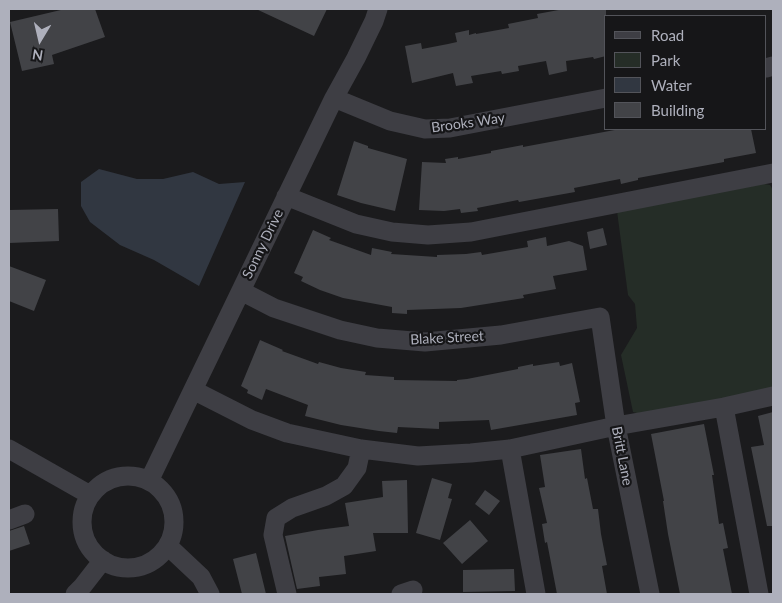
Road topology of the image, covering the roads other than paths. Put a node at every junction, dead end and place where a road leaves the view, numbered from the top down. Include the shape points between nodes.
1 (378, 9) edge
2 (334, 98) junction
3 (604, 98) edge
4 (773, 173) edge
5 (286, 196) junction
6 (240, 291) junction
7 (600, 317) joint
8 (193, 390) junction
9 (773, 396) edge
10 (724, 407) junction
11 (616, 426) junction
12 (9, 448) edge
13 (361, 449) junction
14 (510, 449) junction
15 (149, 481) junction
16 (90, 495) junction
17 (168, 546) junction
18 (103, 560) junction
19 (75, 594) edge
20 (210, 594) edge
21 (287, 594) edge
22 (536, 594) edge
23 (650, 594) edge
24 (759, 594) edge

1 - 2 street, Sonny Drive
2 - 3 street, Brooks Way via 390,121 425,130
2 - 5 street, Sonny Drive
4 - 5 street via 471,232 428,235 356,224
5 - 6 street, Sonny Drive
6 - 7 street, Blake Street via 274,308 340,330 377,338 425,342 501,335
6 - 8 street, Sonny Drive
7 - 11 street, Britt Lane
8 - 13 street via 252,420 287,433
8 - 15 street, Sonny Drive
9 - 10 street
10 - 11 street
10 - 24 street
11 - 14 street
11 - 23 street, Britt Lane
12 - 16 street
13 - 14 street via 418,456
13 - 21 street via 357,468 344,486 276,518 273,534
14 - 22 street
15 - 16 street via 132,475 116,477 101,484
15 - 17 street via 170,500 174,531
16 - 18 street via 83,514 84,535
17 - 18 street via 144,565 129,568
17 - 20 street via 202,578
18 - 19 street

